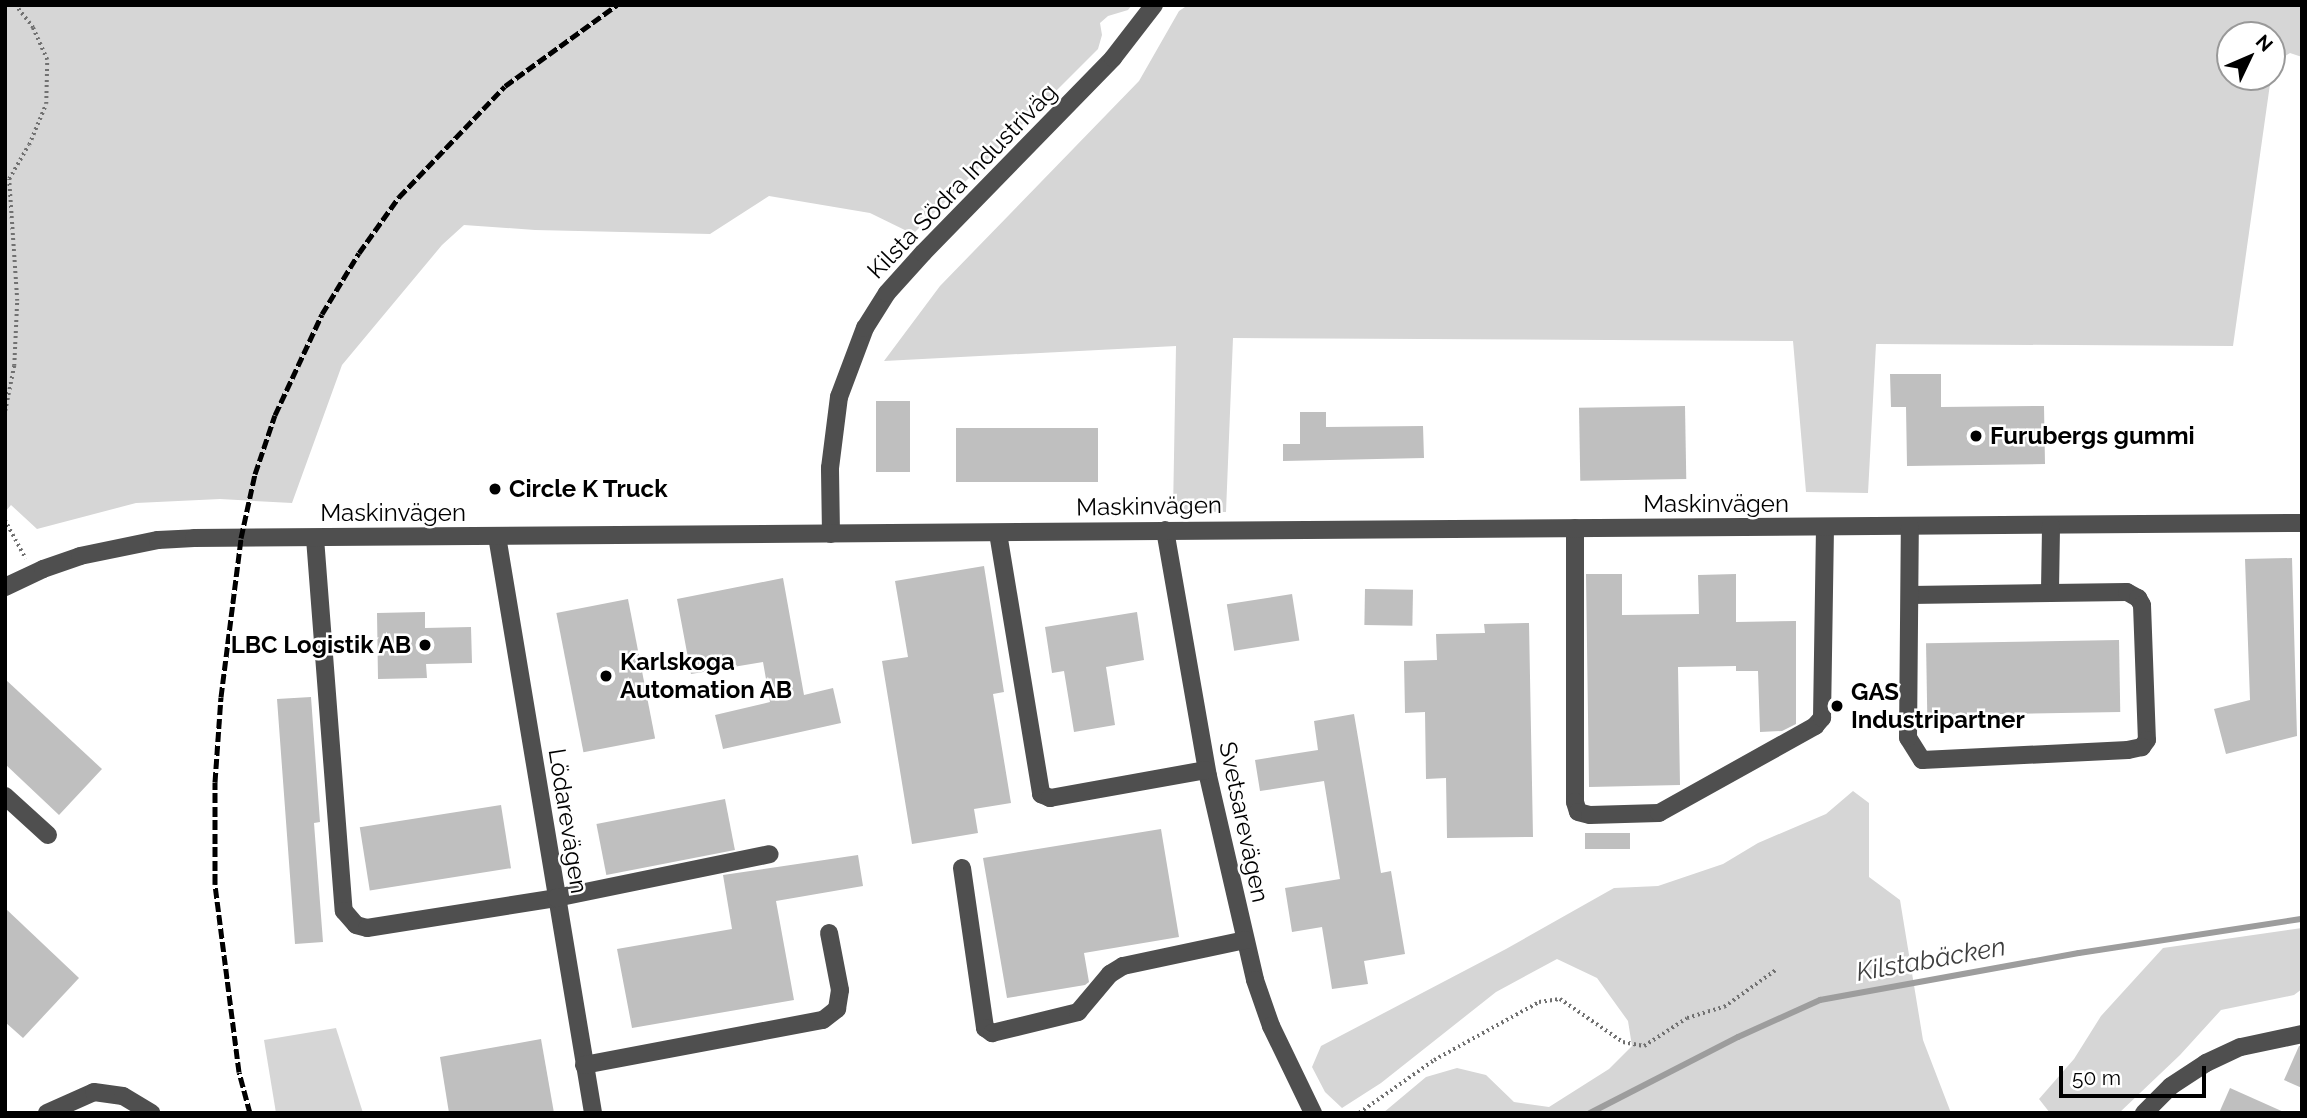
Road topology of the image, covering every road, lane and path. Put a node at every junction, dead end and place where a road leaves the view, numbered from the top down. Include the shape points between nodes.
1 (15, 5) edge
2 (1154, 5) edge
3 (5, 411) edge
4 (5, 520) edge
5 (2302, 523) edge
6 (2051, 526) junction
7 (1910, 527) junction
8 (1575, 528) junction
9 (1825, 528) junction
10 (1166, 530) junction
11 (998, 533) junction
12 (831, 534) junction
13 (497, 537) junction
14 (315, 538) junction
15 (34, 573) junction
16 (5, 587) edge
17 (2050, 591) junction
18 (1910, 595) junction
19 (1206, 769) junction
20 (5, 796) edge
21 (47, 835) dead end
22 (770, 854) dead end
23 (961, 868) dead end
24 (556, 898) junction
25 (829, 933) dead end
26 (1245, 940) junction
27 (1777, 969) dead end
28 (2302, 1034) edge
29 (584, 1065) junction
30 (47, 1113) edge
31 (151, 1113) edge
32 (593, 1113) edge
33 (1313, 1113) edge
34 (1359, 1113) edge
35 (2144, 1113) edge

1 - 3 path via 33,28 47,60 46,104 9,178 17,301 14,366
2 - 12 street, Kilsta Södra Industriväg via 1088,84 887,293 865,328 839,397 830,468
4 - 15 path
5 - 6 street, Maskinvägen
6 - 7 street, Maskinvägen
6 - 17 street
7 - 9 street, Maskinvägen
7 - 18 street
8 - 9 street, Maskinvägen
8 - 9 street via 1575,802 1578,812 1590,815 1659,813 1822,718
8 - 10 street, Maskinvägen
10 - 11 street, Maskinvägen
10 - 19 street, Svetsarevägen
11 - 12 street, Maskinvägen
11 - 19 street via 1041,794 1050,798
12 - 13 street, Maskinvägen
13 - 14 street, Maskinvägen
13 - 24 street, Lödarevägen
14 - 15 street, Maskinvägen via 158,540 80,556
14 - 24 street via 344,911 349,920 367,928
15 - 16 street, Maskinvägen
17 - 18 street
17 - 18 street via 2127,592 2138,598 2142,605 2147,740 2142,747 1923,760 1908,738
19 - 26 street, Svetsarevägen
20 - 21 street
22 - 24 street
23 - 26 street via 985,1028 992,1033 1078,1012 1110,974 1123,966
24 - 29 street, Lödarevägen
25 - 29 street via 840,990 837,1009 823,1020
26 - 33 street, Svetsarevägen via 1271,1027
27 - 34 path via 1724,1007 1687,1018 1644,1046 1623,1042 1560,999 1539,1002 1434,1060
28 - 35 street via 2241,1047 2206,1063 2171,1086
29 - 32 street, Lödarevägen
30 - 31 street via 94,1092 123,1096

